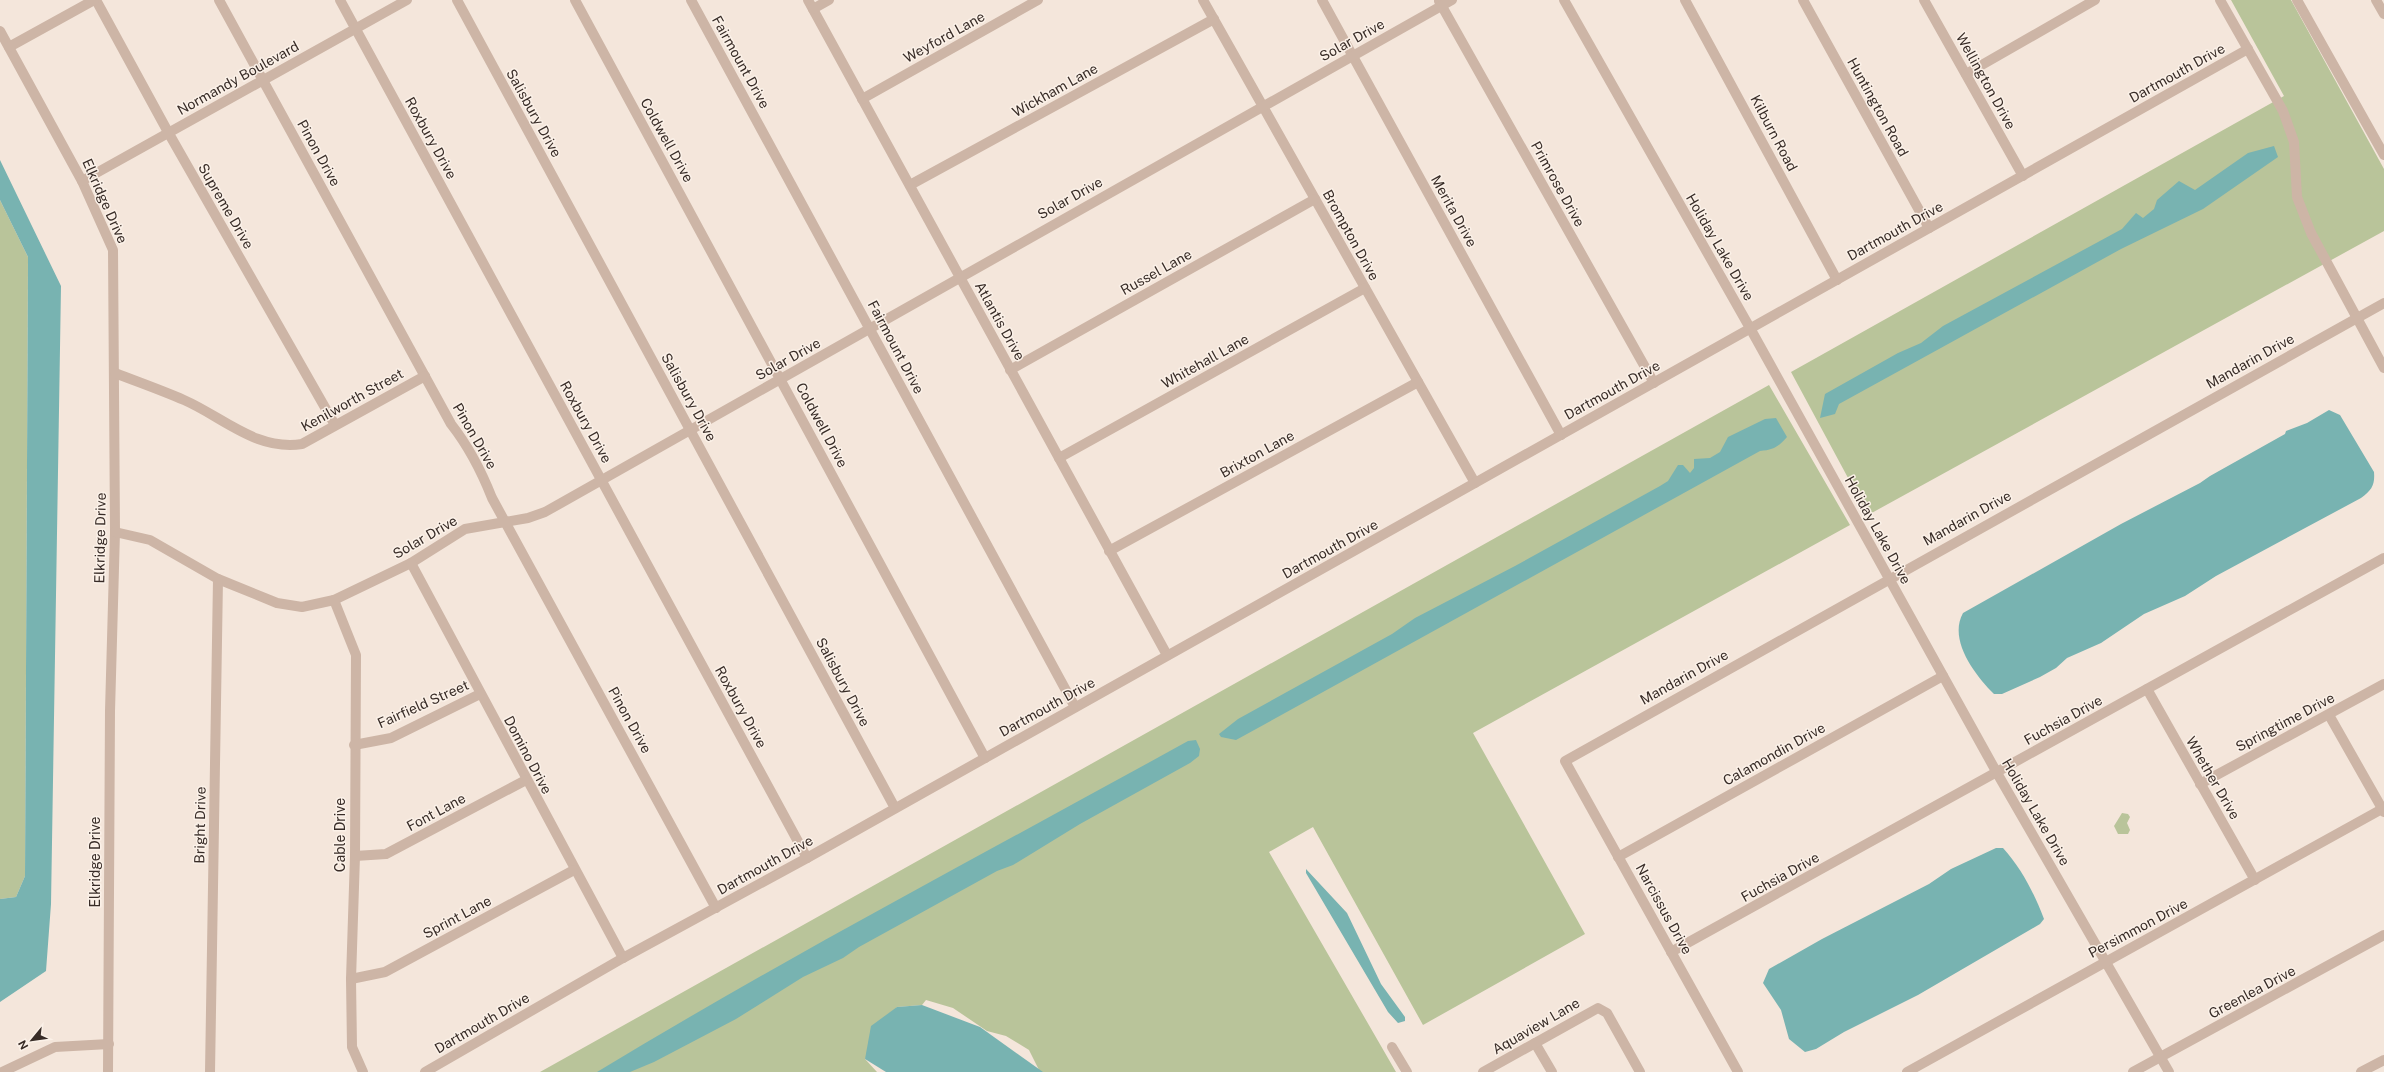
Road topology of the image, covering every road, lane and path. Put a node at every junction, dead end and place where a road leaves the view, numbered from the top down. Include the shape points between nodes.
1 (95, 0) edge
2 (219, 0) edge
3 (340, 0) edge
4 (407, 0) edge
5 (457, 0) edge
6 (575, 0) edge
7 (691, 0) edge
8 (829, 0) edge
9 (1038, 0) edge
10 (1203, 0) edge
11 (1322, 0) edge
12 (1452, 0) edge
13 (1564, 0) edge
14 (1685, 0) edge
15 (1803, 0) edge
16 (1924, 0) edge
17 (2095, 0) edge
18 (2220, 0) edge
19 (2297, 0) edge
20 (2376, 0) edge
21 (1440, 3) edge
22 (811, 4) edge
23 (2384, 14) edge
24 (1214, 19) junction
25 (355, 29) junction
26 (0, 31) edge
27 (9, 47) junction
28 (2248, 49) junction
29 (1353, 56) junction
30 (1966, 74) junction
31 (263, 80) junction
32 (862, 99) junction
33 (1263, 106) junction
34 (168, 132) junction
35 (2384, 155) edge
36 (2023, 176) junction
37 (82, 180) junction
38 (910, 186) junction
39 (1315, 199) junction
40 (1929, 228) junction
41 (959, 276) junction
42 (1837, 280) junction
43 (1365, 288) junction
44 (2384, 303) edge
45 (2355, 318) junction
46 (1750, 328) junction
47 (870, 329) junction
48 (2384, 368) edge
49 (1010, 370) junction
50 (115, 374) junction
51 (425, 376) junction
52 (781, 379) junction
53 (1418, 382) junction
54 (1654, 383) junction
55 (335, 425) junction
56 (691, 430) junction
57 (1561, 435) junction
58 (1059, 458) junction
59 (602, 480) junction
60 (1475, 483) junction
61 (505, 521) junction
62 (114, 532) junction
63 (1109, 551) junction
64 (2384, 558) edge
65 (411, 563) junction
66 (1889, 578) junction
67 (218, 579) junction
68 (334, 600) junction
69 (1167, 655) junction
70 (1943, 676) junction
71 (2384, 684) edge
72 (2147, 689) junction
73 (480, 694) junction
74 (1075, 708) junction
75 (2329, 715) junction
76 (354, 745) junction
77 (985, 758) junction
78 (1565, 761) joint
79 (1997, 773) junction
80 (526, 780) junction
81 (2200, 784) junction
82 (895, 808) junction
83 (2383, 810) edge
84 (355, 856) junction
85 (1618, 857) junction
86 (807, 858) junction
87 (574, 870) junction
88 (2255, 880) junction
89 (716, 908) junction
90 (2384, 935) edge
91 (1672, 952) junction
92 (623, 958) junction
93 (2104, 961) junction
94 (351, 979) junction
95 (1535, 1043) junction
96 (109, 1044) junction
97 (1392, 1047) dead end
98 (2160, 1057) junction
99 (2384, 1060) edge
100 (2, 1072) edge
101 (108, 1072) edge
102 (210, 1072) edge
103 (363, 1072) edge
104 (425, 1072) edge
105 (1407, 1072) edge
106 (1483, 1072) edge
107 (1552, 1072) edge
108 (1640, 1072) edge
109 (1738, 1072) edge
110 (1907, 1072) edge
111 (2133, 1072) edge
112 (2169, 1072) edge
113 (2362, 1072) edge

1 - 27 street
1 - 34 street, Supreme Drive
2 - 31 street, Pinon Drive
3 - 25 street, Roxbury Drive
4 - 25 street, Normandy Boulevard
5 - 56 street, Salisbury Drive
6 - 52 street, Coldwell Drive
7 - 47 street, Fairmount Drive
8 - 22 street
9 - 32 street, Weyford Lane
10 - 24 street, Brompton Drive
11 - 29 street, Merita Drive
12 - 21 street, Solar Drive
13 - 46 street, Holiday Lake Drive
14 - 42 street, Kilburn Road
15 - 40 street, Huntington Road
16 - 30 street, Wellington Drive
17 - 30 street
18 - 28 street
19 - 35 street
20 - 23 street
21 - 29 street, Solar Drive
21 - 54 street, Primrose Drive
22 - 32 street, Atlantis Drive
24 - 33 street, Brompton Drive
24 - 38 street, Wickham Lane
25 - 31 street, Normandy Boulevard
25 - 59 street, Roxbury Drive
26 - 27 street, Elkridge Drive
27 - 37 street, Elkridge Drive
28 - 36 street, Dartmouth Drive
28 - 45 street via 2283,111 2294,142 2297,197 2311,233
29 - 33 street, Solar Drive
29 - 57 street, Merita Drive
30 - 36 street, Wellington Drive
31 - 34 street, Normandy Boulevard
31 - 51 street, Pinon Drive
32 - 38 street, Atlantis Drive
33 - 39 street, Brompton Drive
33 - 41 street, Solar Drive
34 - 37 street, Normandy Boulevard
34 - 55 street, Supreme Drive
36 - 40 street, Dartmouth Drive
37 - 50 street, Elkridge Drive via 113,250
38 - 41 street, Atlantis Drive
39 - 43 street, Brompton Drive
39 - 49 street, Russel Lane
40 - 42 street, Dartmouth Drive
41 - 47 street, Solar Drive
41 - 49 street, Atlantis Drive
42 - 46 street, Dartmouth Drive
43 - 53 street, Brompton Drive
43 - 58 street, Whitehall Lane
44 - 45 street, Mandarin Drive
45 - 48 street
45 - 66 street, Mandarin Drive
46 - 54 street, Dartmouth Drive
46 - 66 street, Holiday Lake Drive
47 - 52 street, Solar Drive
47 - 74 street, Fairmount Drive
49 - 58 street, Atlantis Drive
50 - 55 street, Kenilworth Street via 184,400 258,440 289,446 302,444
50 - 62 street, Elkridge Drive
51 - 55 street, Kenilworth Street
51 - 61 street, Pinon Drive via 451,424 470,450
52 - 56 street, Solar Drive
52 - 77 street, Coldwell Drive
53 - 60 street, Brompton Drive
53 - 63 street, Brixton Lane
54 - 57 street, Dartmouth Drive
56 - 59 street, Solar Drive
56 - 82 street, Salisbury Drive
57 - 60 street, Dartmouth Drive
58 - 63 street, Atlantis Drive
59 - 61 street, Solar Drive via 545,512 528,518
59 - 86 street, Roxbury Drive
60 - 69 street, Dartmouth Drive
61 - 65 street, Solar Drive via 465,529
61 - 89 street, Pinon Drive
62 - 67 street, Solar Drive via 150,540
62 - 96 street, Elkridge Drive via 110,711
63 - 69 street, Atlantis Drive
64 - 72 street, Fuchsia Drive
65 - 68 street, Solar Drive
65 - 73 street, Domino Drive
66 - 70 street, Holiday Lake Drive
66 - 78 street, Mandarin Drive
67 - 68 street, Solar Drive via 277,603 302,608
67 - 102 street, Bright Drive
68 - 76 street, Cable Drive via 356,655
69 - 74 street, Dartmouth Drive
70 - 79 street, Holiday Lake Drive
70 - 85 street, Calamondin Drive
71 - 75 street, Springtime Drive
72 - 79 street, Fuchsia Drive
72 - 81 street, Whether Drive
73 - 76 street, Fairfield Street via 391,738
73 - 80 street, Domino Drive
74 - 77 street, Dartmouth Drive
75 - 81 street, Springtime Drive
75 - 83 street
76 - 84 street, Cable Drive
77 - 82 street, Dartmouth Drive
78 - 85 street, Narcissus Drive
79 - 91 street, Fuchsia Drive
79 - 93 street, Holiday Lake Drive
80 - 84 street, Font Lane via 386,854
80 - 87 street, Domino Drive
81 - 88 street, Whether Drive
82 - 86 street, Dartmouth Drive
83 - 88 street, Persimmon Drive
84 - 94 street, Cable Drive
85 - 91 street, Narcissus Drive
86 - 89 street, Dartmouth Drive
87 - 92 street, Domino Drive
87 - 94 street, Sprint Lane via 385,972
88 - 93 street, Persimmon Drive
89 - 92 street, Dartmouth Drive
90 - 98 street, Greenlea Drive
91 - 109 street, Narcissus Drive
92 - 104 street, Dartmouth Drive
93 - 98 street, Holiday Lake Drive
93 - 110 street, Persimmon Drive
94 - 103 street, Cable Drive via 352,1047
95 - 106 street, Aquaview Lane
95 - 107 street
95 - 108 street, Aquaview Lane via 1600,1008 1607,1013
96 - 100 street via 55,1047
96 - 101 street, Elkridge Drive
97 - 105 street
98 - 111 street, Greenlea Drive
98 - 112 street, Holiday Lake Drive
99 - 113 street

